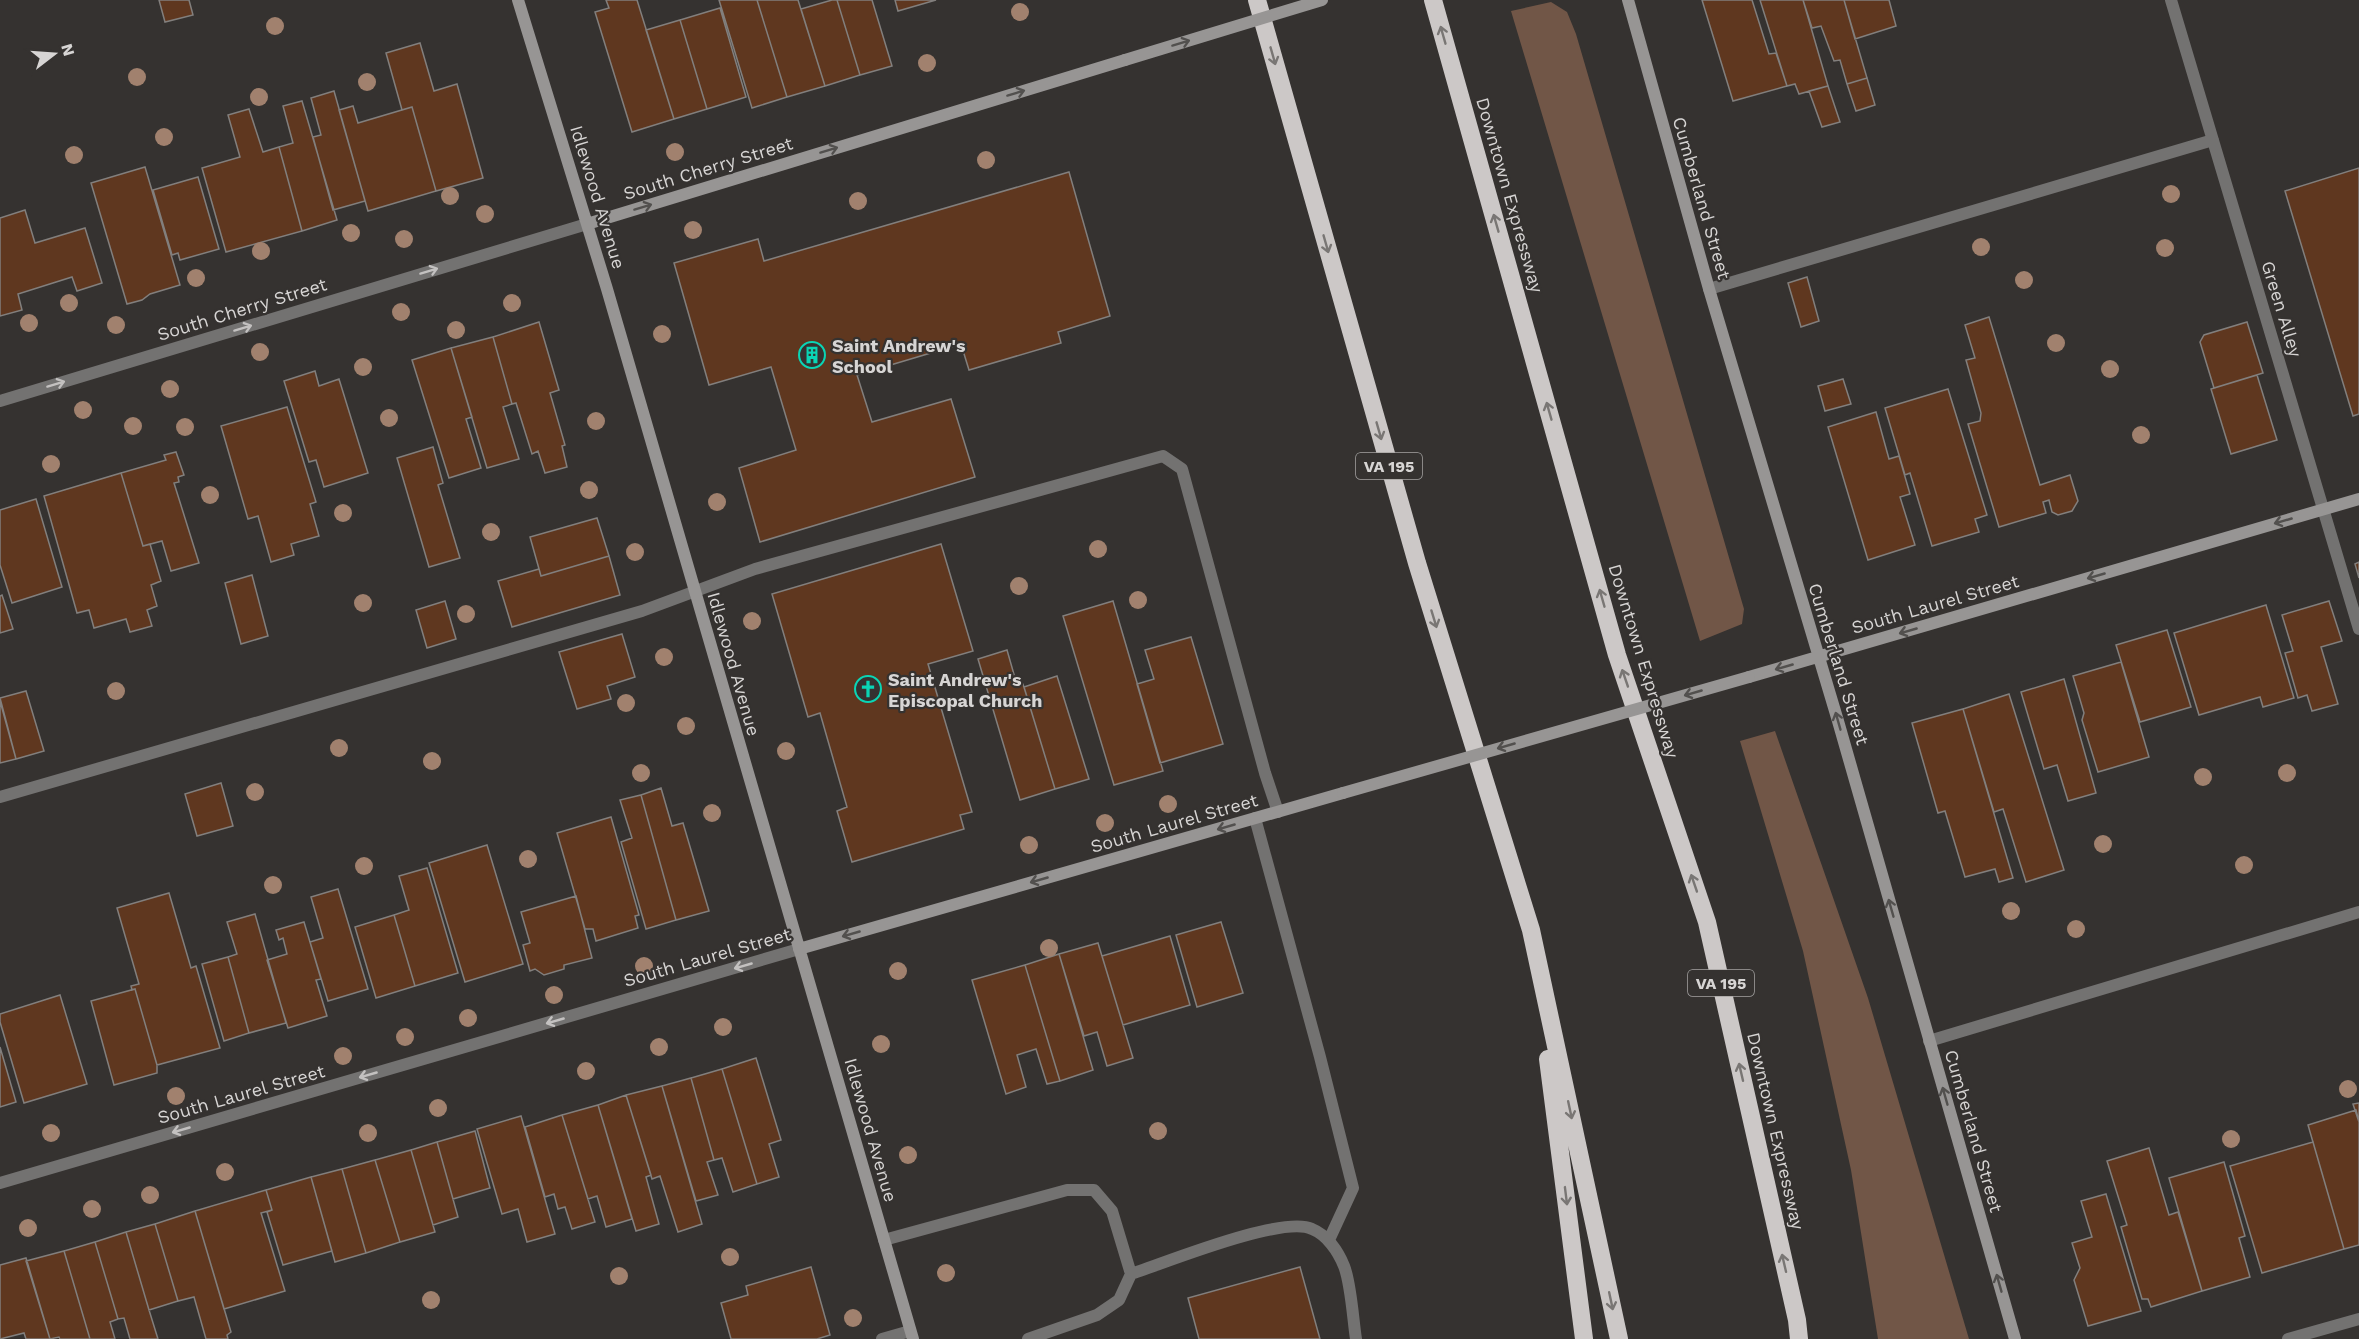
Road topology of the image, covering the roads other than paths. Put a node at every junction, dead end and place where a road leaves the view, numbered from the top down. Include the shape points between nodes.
1 (518, 0) edge
2 (1257, 0) edge
3 (1322, 0) edge
4 (1433, 0) edge
5 (1628, 0) edge
6 (2171, 0) edge
7 (2213, 140) junction
8 (587, 224) junction
9 (1709, 289) junction
10 (0, 401) edge
11 (2359, 498) edge
12 (2322, 509) junction
13 (694, 592) junction
14 (2359, 629) edge
15 (1818, 657) junction
16 (0, 797) edge
17 (1278, 812) junction
18 (1255, 818) junction
19 (2359, 912) edge
20 (1531, 930) junction
21 (799, 949) junction
22 (1929, 1041) junction
23 (0, 1183) edge
24 (884, 1240) junction
25 (1329, 1240) junction
26 (1131, 1274) junction
27 (2359, 1319) edge
28 (912, 1335) edge
29 (882, 1339) edge
30 (1028, 1339) edge
31 (1356, 1339) edge
32 (1584, 1339) edge
33 (1619, 1339) edge
34 (1799, 1339) edge
35 (2015, 1339) edge
36 (2288, 1339) edge

1 - 8 main road, Idlewood Avenue
2 -> 20 highway, VA 195 via 1417,563
8 -> 3 main road, South Cherry Street, bridge
34 -> 4 highway, Downtown Expressway / VA 195 via 1707,922 1617,655
5 - 9 main road, Cumberland Street
6 - 7 street, Green Alley
7 - 9 street
7 - 12 street, Green Alley
10 -> 8 street, South Cherry Street
8 - 13 main road, Idlewood Avenue
9 - 15 main road, Cumberland Street
11 - 12 main road, South Laurel Street
12 - 14 street, Green Alley
12 -> 15 main road, South Laurel Street
13 - 16 street via 642,611
13 - 17 street via 754,569 1163,456 1182,469
13 - 21 main road, Idlewood Avenue
15 -> 17 main road, South Laurel Street, bridge
22 -> 15 main road, Cumberland Street
17 - 18 main road, South Laurel Street
18 -> 21 main road, South Laurel Street
18 - 25 street via 1353,1188
19 - 22 street
20 -> 32 highway
20 -> 33 highway, VA 195
21 -> 23 street, South Laurel Street
21 - 24 main road, Idlewood Avenue
35 -> 22 main road, Cumberland Street
24 - 26 street via 1067,1190 1094,1190 1112,1211
24 - 28 main road, Idlewood Avenue
25 - 26 street via 1311,1228 1292,1226 1260,1232
25 - 31 street via 1344,1267
26 - 30 street via 1119,1300 1097,1315
27 - 36 street
28 - 29 street

